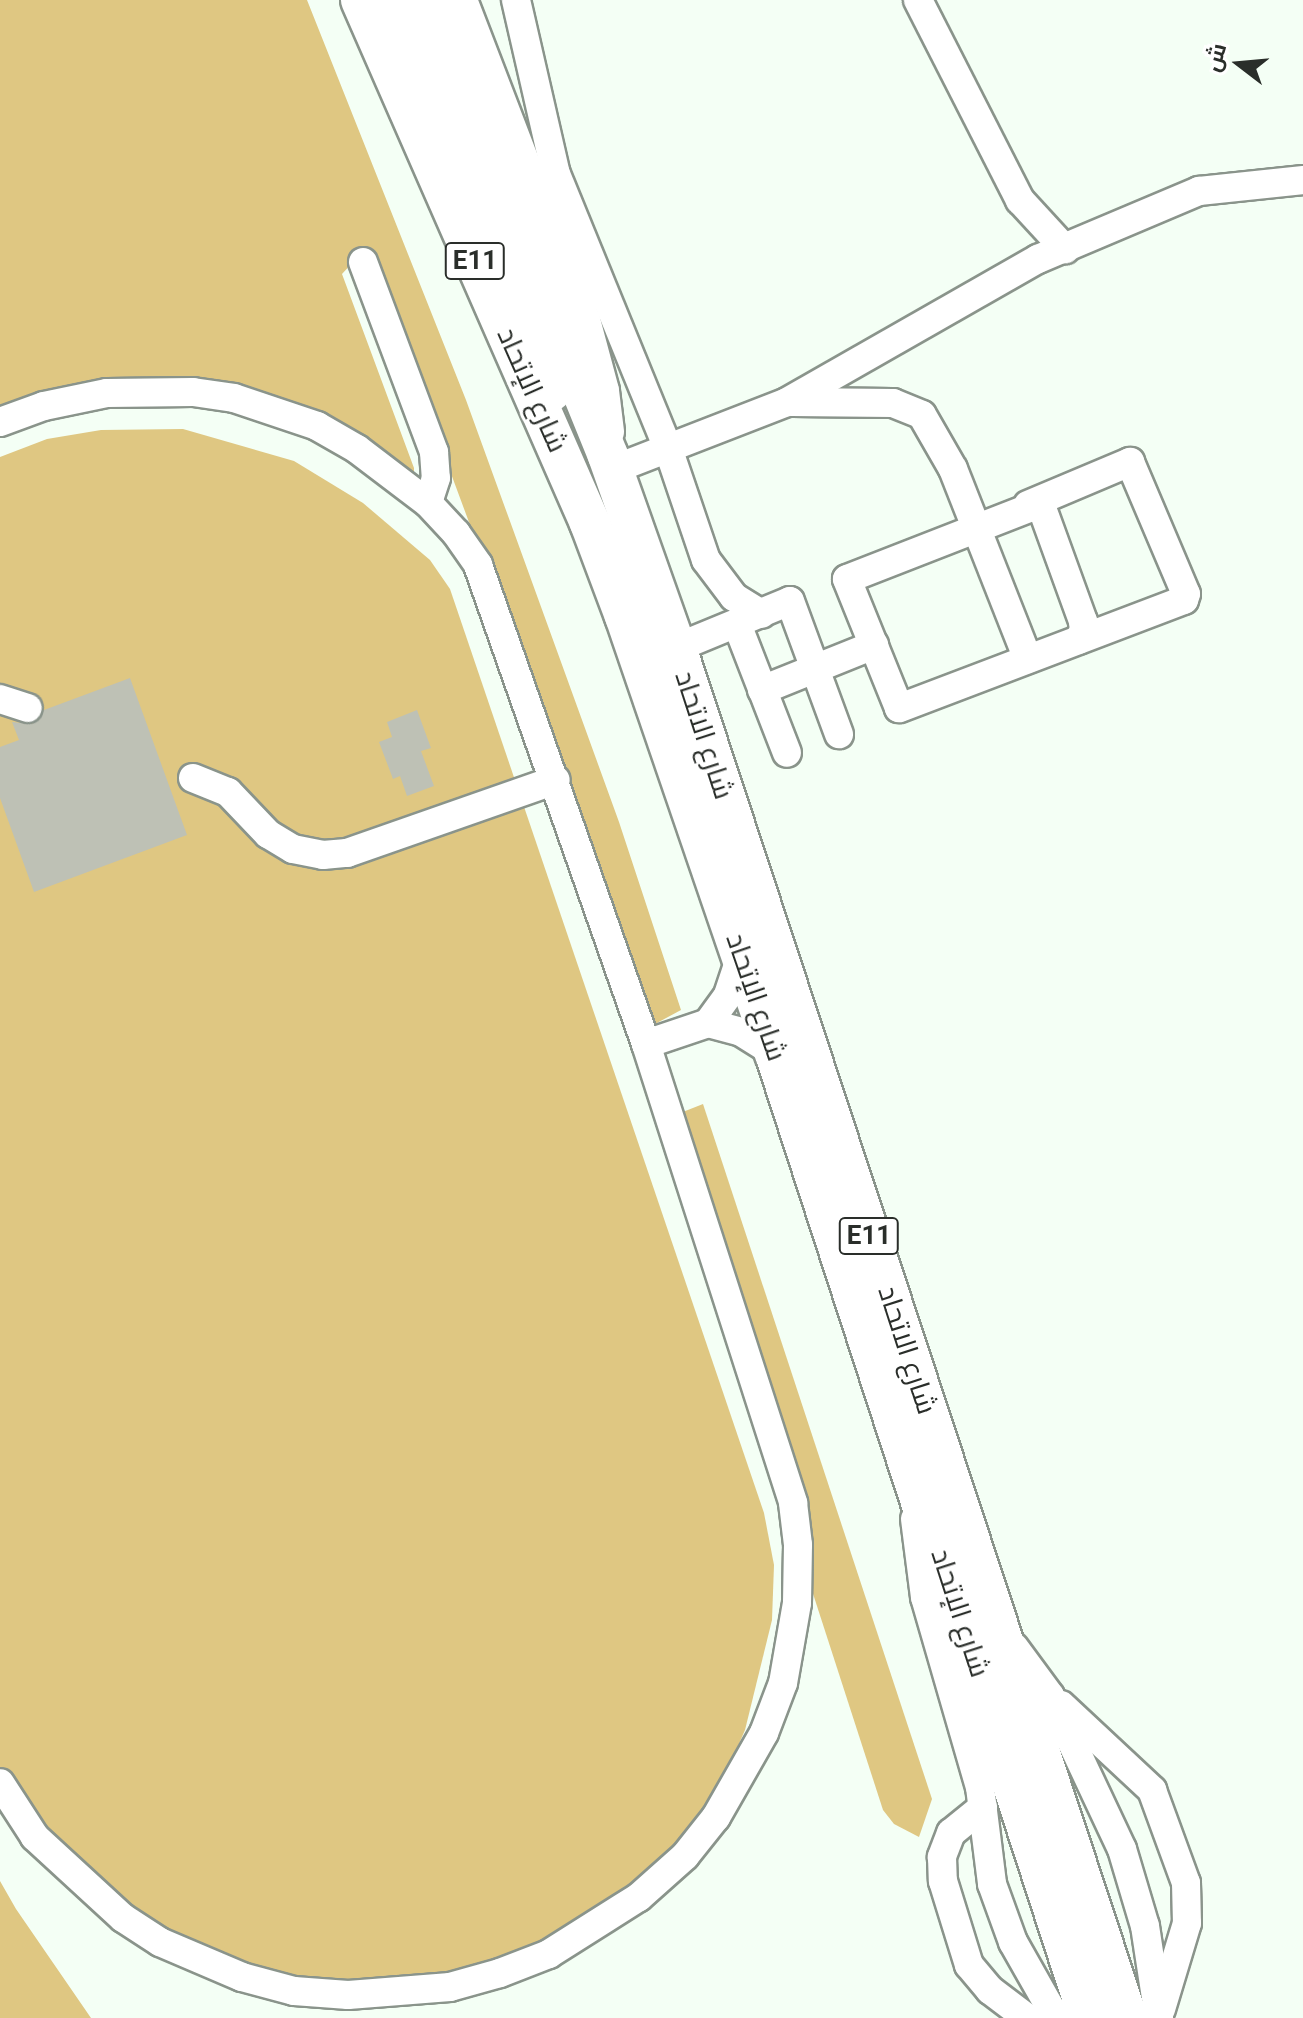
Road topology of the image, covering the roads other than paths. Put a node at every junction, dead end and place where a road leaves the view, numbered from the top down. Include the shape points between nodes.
1 (361, 0) edge
2 (395, 0) edge
3 (423, 0) edge
4 (460, 0) edge
5 (516, 0) edge
6 (918, 0) edge
7 (1303, 180) edge
8 (1065, 249) junction
9 (363, 262) dead end
10 (787, 402) junction
11 (0, 422) edge
12 (668, 448) junction
13 (610, 463) junction
14 (428, 503) junction
15 (1028, 505) junction
16 (590, 523) junction
17 (975, 525) junction
18 (749, 619) junction
19 (1078, 640) junction
20 (874, 645) junction
21 (676, 648) junction
22 (1028, 659) junction
23 (814, 669) junction
24 (762, 690) junction
25 (0, 699) edge
26 (28, 708) dead end
27 (839, 734) dead end
28 (787, 753) dead end
29 (193, 778) dead end
30 (556, 780) junction
31 (742, 953) junction
32 (708, 1023) junction
33 (646, 1044) junction
34 (775, 1053) junction
35 (917, 1482) junction
36 (997, 1626) junction
37 (1050, 1696) junction
38 (0, 1783) edge
39 (983, 1807) junction
40 (1027, 2018) edge
41 (1056, 2018) edge
42 (1089, 2018) edge
43 (1127, 2018) edge
44 (1159, 2018) edge

1 - 16 highway, شارع الإتحاد / E11
2 - 16 main road via 556,402
3 - 13 highway, شارع الإتحاد / E11
4 - 13 main road via 594,354
5 - 12 street via 556,174
6 - 8 street via 1020,200
7 - 8 street via 1199,191
8 - 10 street via 1038,259
9 - 14 street via 434,452 436,478
10 - 12 street
10 - 17 street via 874,401 922,415 953,469
11 - 14 street via 107,393 234,398 317,426
12 - 13 street
12 - 18 street via 706,560
13 - 21 highway, شارع الاتحاد / E11
14 - 30 street via 478,565
15 - 17 street
15 - 19 street via 1042,508 1083,621
15 - 19 street via 1130,462 1186,594 1180,604
16 - 31 highway, شارع الإتحاد / E11
17 - 20 street via 847,579
17 - 22 street
18 - 21 street
18 - 23 street via 790,601
18 - 24 street
19 - 22 street
20 - 22 street via 899,708
20 - 23 street
21 - 36 highway, شارع الاتحاد / E11
23 - 24 street
23 - 27 street
24 - 28 street
25 - 26 street
29 - 30 street via 228,792 268,834 293,849 323,855 347,853
30 - 33 street
31 - 32 street via 728,995
31 - 34 highway, شارع الإتحاد / E11
32 - 33 street
32 - 34 street via 741,1032
33 - 38 street via 793,1503 798,1545 797,1603 783,1683 739,1780 685,1856 593,1929 500,1973 402,1993 294,1991 193,1958 123,1918 35,1837
34 - 35 highway, شارع الإتحاد / E11
35 - 39 street via 919,1568
35 - 42 highway, شارع الإتحاد / E11
36 - 37 street
36 - 43 highway, شارع الاتحاد / E11
37 - 44 street via 1129,1870 1145,1926
37 - 44 street via 1143,1779 1162,1810 1186,1883 1188,1913
39 - 40 street via 951,1833 942,1857 943,1881 975,1974
39 - 41 street via 1001,1913

